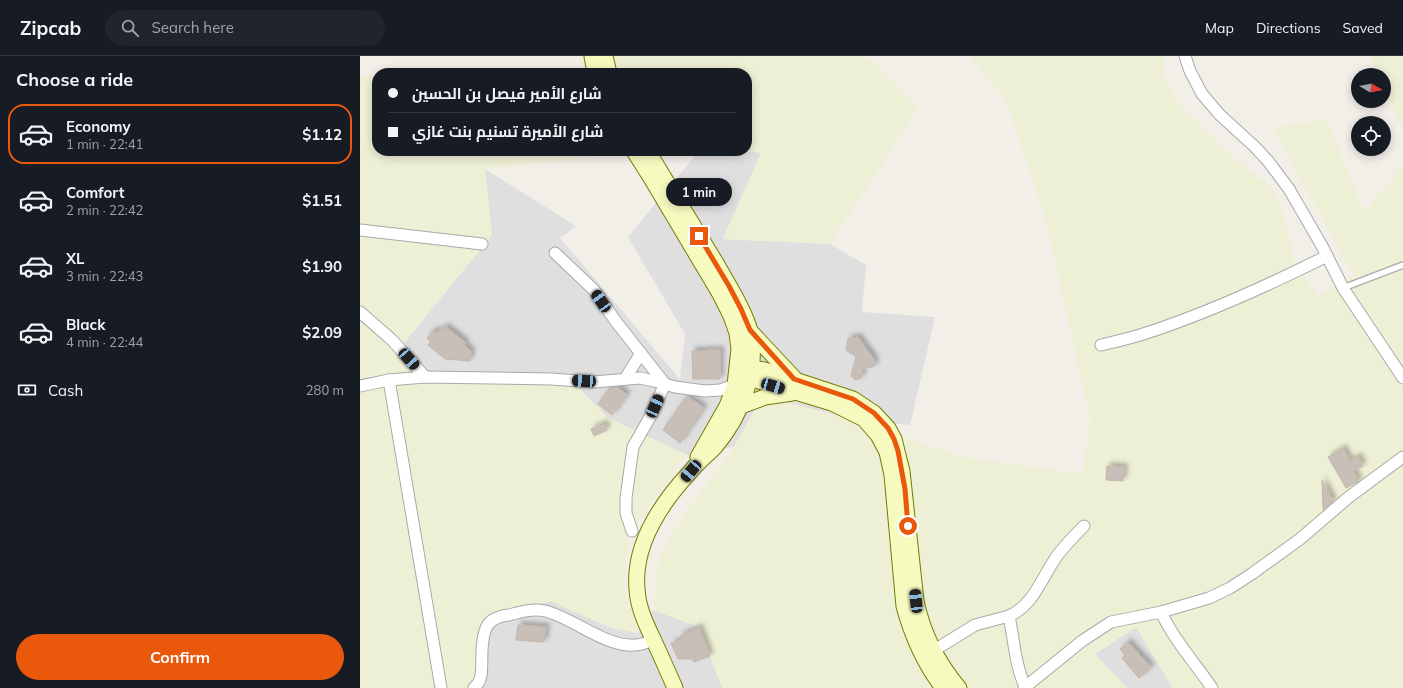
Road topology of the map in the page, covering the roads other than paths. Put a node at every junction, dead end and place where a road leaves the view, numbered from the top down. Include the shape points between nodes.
1 (592, 56) edge
2 (605, 56) edge
3 (1185, 56) edge
4 (594, 68) edge
5 (608, 68) edge
6 (637, 156) edge
7 (651, 156) edge
8 (360, 230) edge
9 (482, 244) dead end
10 (555, 253) dead end
11 (1327, 256) junction
12 (1403, 265) edge
13 (1343, 288) junction
14 (360, 312) edge
15 (750, 330) junction
16 (1101, 344) dead end
17 (641, 353) junction
18 (745, 370) junction
19 (425, 377) junction
20 (1403, 378) edge
21 (625, 379) junction
22 (389, 380) junction
23 (665, 384) junction
24 (360, 386) edge
25 (735, 386) junction
26 (795, 386) junction
27 (741, 406) junction
28 (1403, 457) edge
29 (691, 471) junction
30 (1084, 526) dead end
31 (632, 531) dead end
32 (1161, 612) junction
33 (1009, 616) junction
34 (653, 639) junction
35 (933, 650) junction
36 (441, 688) edge
37 (474, 688) edge
38 (675, 688) edge
39 (943, 688) edge
40 (959, 688) edge
41 (1024, 688) edge
42 (1212, 688) edge

1 - 4 main road
2 - 5 main road
3 - 11 street via 1202,94 1268,161 1289,189
6 - 18 main road via 703,264 731,316
7 - 15 main road via 724,278
8 - 9 street
10 - 17 street via 594,290
11 - 13 street
11 - 16 street via 1272,283 1178,322 1139,336
12 - 13 lane
13 - 20 street
14 - 19 street via 392,340
15 - 18 main road via 752,355
15 - 26 main road
17 - 21 street
17 - 23 street
18 - 25 main road
18 - 26 main road
18 - 27 main road
19 - 21 street via 589,382
19 - 22 street
21 - 23 street via 647,379
22 - 24 street
22 - 36 street
23 - 25 street via 705,391
23 - 31 street via 633,447 626,498 626,513
25 - 29 main road via 727,406
26 - 27 main road
26 - 35 main road via 853,399 882,420 894,439 905,489 916,601
26 - 39 main road via 857,414 872,428 884,448 892,475 904,606 920,652
27 - 29 main road via 715,446
28 - 32 street via 1349,497 1300,539 1241,581 1209,598
29 - 34 main road via 660,511 639,553 637,595
30 - 33 street via 1057,556 1029,601 1017,613
32 - 41 street via 1106,624
32 - 42 street via 1177,641
33 - 35 street via 975,625
33 - 41 street via 1016,660
34 - 37 street via 642,644 618,643 540,610 499,616 488,624 485,630 481,676
34 - 38 main road
35 - 40 main road

